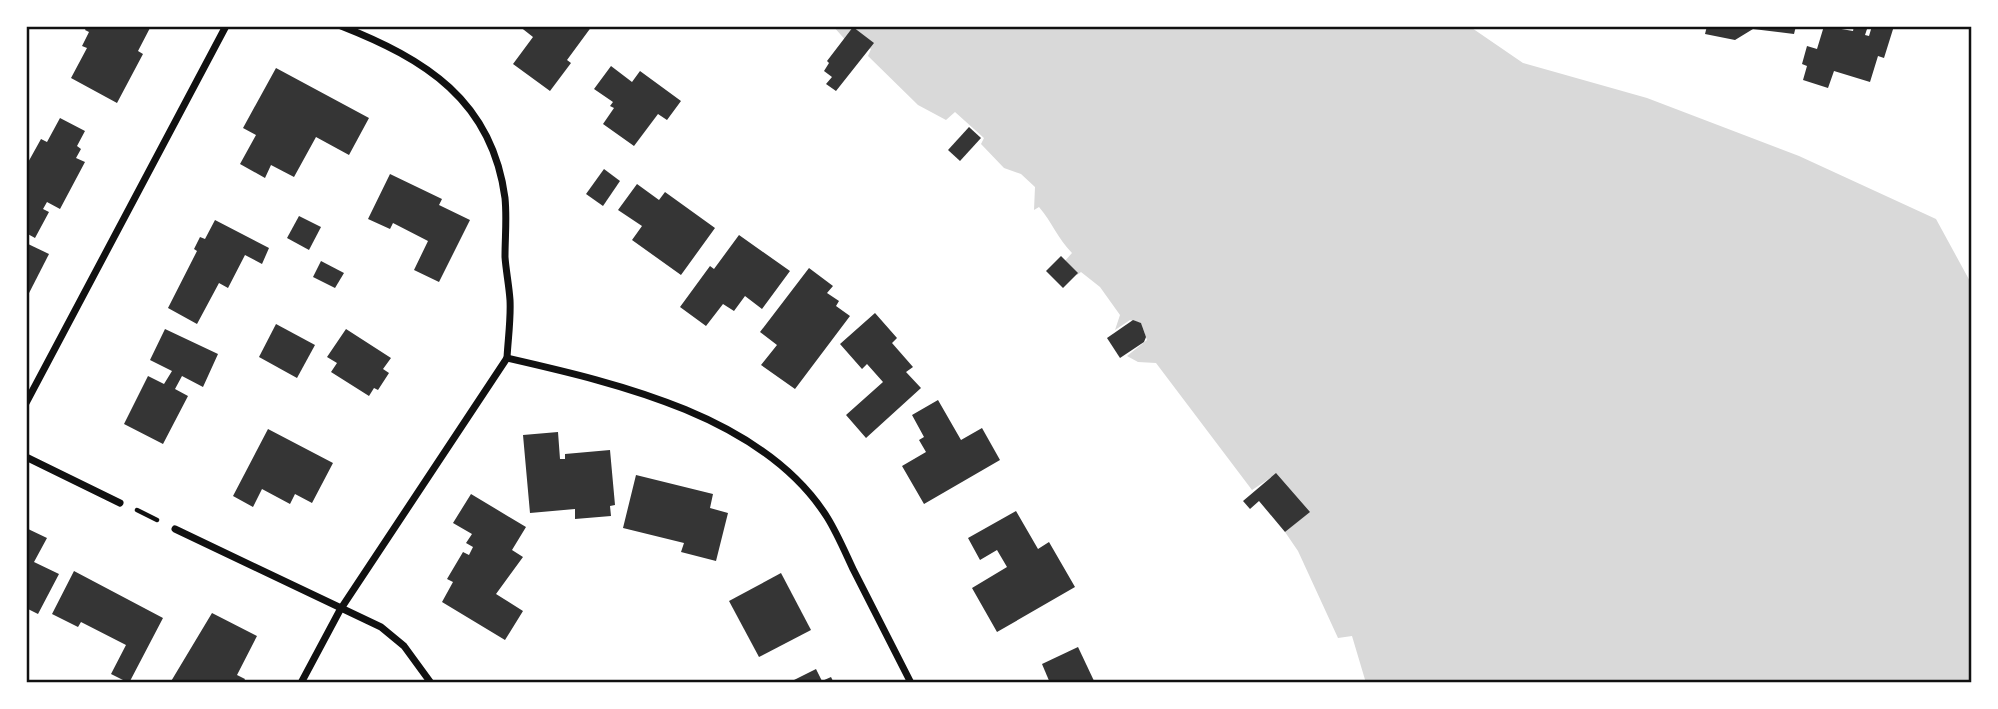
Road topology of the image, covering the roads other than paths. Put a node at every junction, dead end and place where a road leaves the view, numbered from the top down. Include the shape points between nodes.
1 (226, 26) edge
2 (341, 26) edge
3 (507, 358) junction
4 (26, 403) edge
5 (26, 457) edge
6 (120, 503) road end
7 (175, 529) road end
8 (340, 610) junction
9 (301, 683) edge
10 (431, 683) edge
11 (911, 683) edge

1 - 4 street
2 - 3 street via 388,44 435,73 457,94 487,139 505,197 510,302
3 - 8 street
3 - 11 street via 652,398 735,433 771,457 827,516
5 - 6 street
7 - 8 street
8 - 9 street
8 - 10 street via 381,627 404,646

